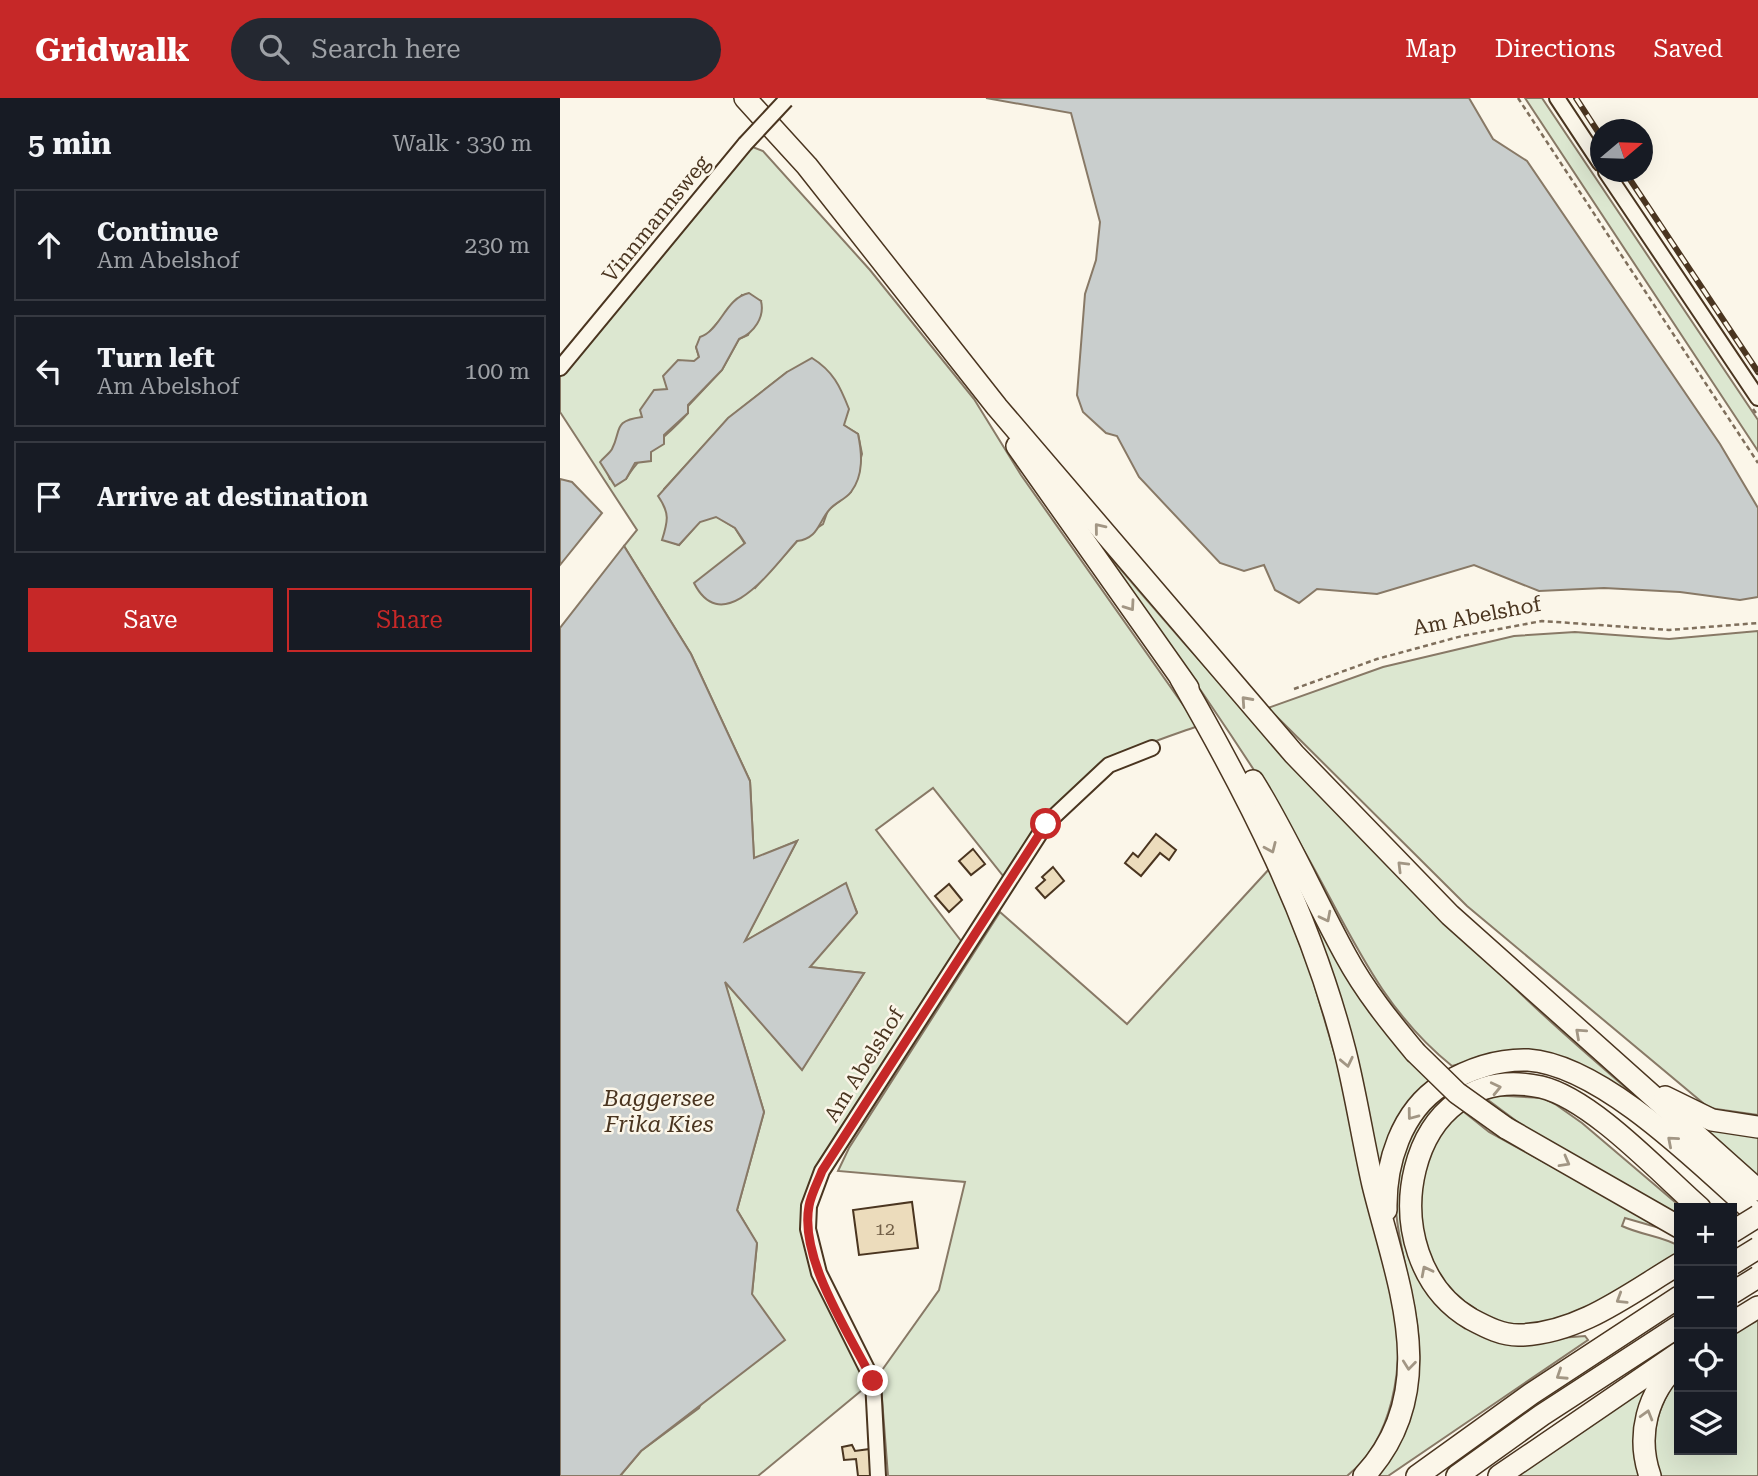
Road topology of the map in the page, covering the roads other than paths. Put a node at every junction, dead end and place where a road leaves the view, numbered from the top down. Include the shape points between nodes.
1 (745, 98) edge
2 (1557, 98) edge
3 (787, 99) edge
4 (1590, 147) edge
5 (1613, 182) edge
6 (560, 368) edge
7 (1758, 398) edge
8 (997, 407) junction
9 (1181, 680) junction
10 (1152, 748) dead end
11 (1631, 1079) junction
12 (1758, 1128) edge
13 (1758, 1190) edge
14 (1694, 1203) edge
15 (1758, 1216) edge
16 (1674, 1224) edge
17 (1737, 1231) edge
18 (1737, 1239) edge
19 (1758, 1248) edge
20 (1390, 1250) junction
21 (1758, 1259) edge
22 (1737, 1261) edge
23 (1737, 1262) edge
24 (1676, 1266) edge
25 (1758, 1277) edge
26 (1737, 1290) edge
27 (1674, 1300) edge
28 (1674, 1329) edge
29 (1674, 1356) edge
30 (1674, 1370) edge
31 (878, 1476) edge
32 (1364, 1476) edge
33 (1418, 1476) edge
34 (1457, 1476) edge
35 (1499, 1476) edge
36 (1650, 1476) edge

1 - 8 highway via 807,166
2 - 4 street
3 - 6 street, Vinnmannsweg, bridge
5 - 7 street
8 -> 9 highway via 1023,457
11 -> 8 highway via 1450,915 1320,782
9 -> 16 highway, bridge via 1226,739 1279,824 1371,997 1415,1052 1457,1093 1506,1128
9 -> 20 highway via 1243,787 1318,964 1345,1050
10 - 31 street, Am Abelshof via 1109,765 1046,824 822,1171 809,1206 808,1229 819,1273 873,1381
11 - 12 highway via 1712,1120
11 - 13 highway
24 -> 14 highway via 1580,1321 1551,1331 1500,1333 1458,1311 1429,1279 1418,1256 1412,1224 1416,1162 1443,1114 1461,1100 1503,1085 1524,1084 1554,1092 1587,1110
15 - 17 highway, bridge
15 -> 20 highway via 1638,1112 1560,1068 1528,1060 1461,1074 1428,1094 1406,1123 1386,1191
18 - 21 highway
19 - 22 highway, bridge
20 -> 32 highway via 1411,1349 1408,1380 1397,1424
23 - 25 highway
25 - 26 highway, bridge
27 -> 33 highway via 1531,1394
28 - 34 highway
29 - 35 highway
36 -> 30 highway via 1643,1428 1651,1401

